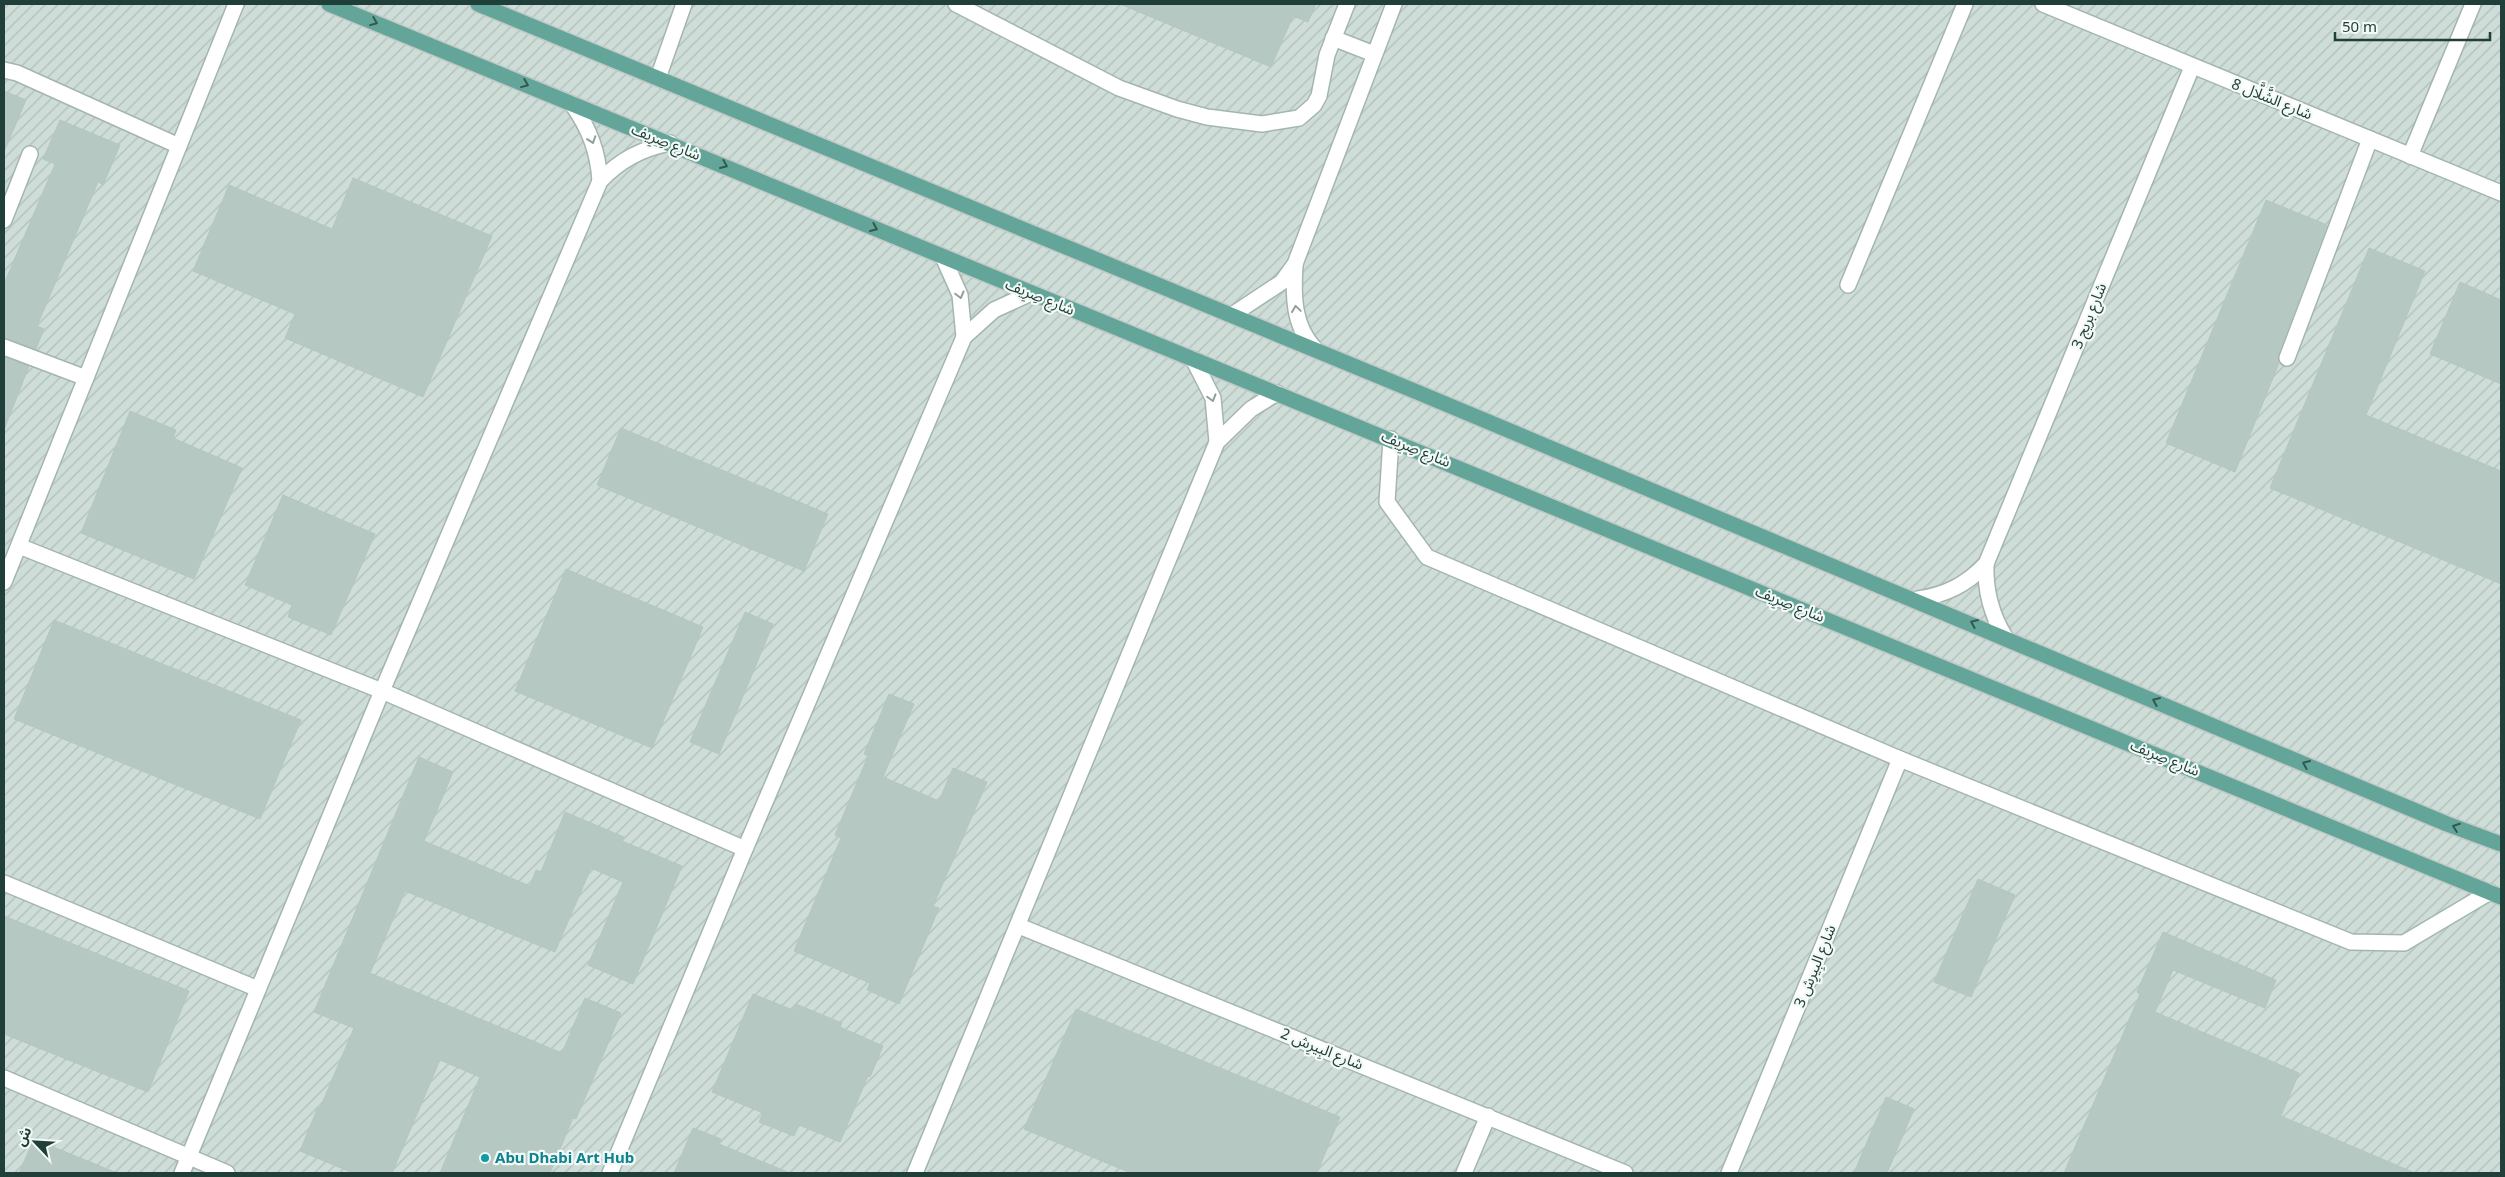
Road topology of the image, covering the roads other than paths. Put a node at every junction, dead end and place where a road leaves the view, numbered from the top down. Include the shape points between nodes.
1 (236, 4) edge
2 (329, 4) edge
3 (478, 4) edge
4 (684, 4) edge
5 (956, 4) edge
6 (1347, 4) edge
7 (1394, 4) edge
8 (1965, 4) edge
9 (2043, 4) edge
10 (2472, 4) edge
11 (1333, 38) junction
12 (1374, 54) junction
13 (2192, 67) junction
14 (4, 70) edge
15 (658, 78) junction
16 (572, 104) junction
17 (2370, 139) junction
18 (670, 143) junction
19 (179, 146) junction
20 (30, 154) dead end
21 (2410, 156) junction
22 (600, 180) junction
23 (2501, 193) edge
24 (4, 220) edge
25 (943, 257) junction
26 (1295, 264) junction
27 (1848, 284) dead end
28 (1031, 293) junction
29 (1232, 315) junction
30 (964, 336) junction
31 (4, 347) edge
32 (1314, 349) junction
33 (2287, 358) dead end
34 (1193, 359) junction
35 (86, 378) junction
36 (1277, 393) junction
37 (1391, 439) junction
38 (1217, 442) junction
39 (19, 546) junction
40 (1986, 564) junction
41 (4, 582) edge
42 (1918, 600) junction
43 (2005, 636) junction
44 (382, 691) junction
45 (1900, 759) junction
46 (2501, 844) edge
47 (745, 849) junction
48 (4, 882) edge
49 (2495, 894) edge
50 (1019, 926) junction
51 (258, 989) junction
52 (5, 1081) edge
53 (1488, 1116) junction
54 (188, 1157) junction
55 (182, 1173) edge
56 (227, 1173) edge
57 (610, 1173) edge
58 (915, 1173) edge
59 (1464, 1173) edge
60 (1625, 1173) edge
61 (1729, 1173) edge

1 - 19 street
2 -> 16 main road, شارع صِرِيف
3 - 15 main road
4 - 15 street
5 - 11 street via 1119,88 1177,109 1238,123 1289,121 1307,113 1319,96 1323,68
6 - 11 street
7 - 12 street
8 - 27 street
9 - 13 street, شارع الشَّلَّال 8
10 - 21 street
11 - 12 street
12 - 26 street
13 - 17 street, شارع الشَّلَّال 8
13 - 40 street, شارع بريج 3
14 - 19 street via 18,73
15 - 29 main road
16 - 18 main road, شارع صِرِيف
16 -> 22 street via 590,132
17 - 21 street, شارع الشَّلَّال 8
17 - 33 street
18 - 22 street via 624,159
18 -> 25 main road, شارع صِرِيف
19 - 35 street
20 - 24 street
21 - 23 street, شارع الشَّلَّال 8
22 - 44 street
25 - 28 main road, شارع صِرِيف
25 -> 30 street via 960,295
26 - 29 street via 1282,282
32 -> 26 street via 1304,338 1297,317 1293,290
28 - 30 street via 994,310
28 - 34 main road, شارع صِرِيف
29 - 32 main road
30 - 47 street
31 - 35 street
32 - 42 main road
34 - 36 main road, شارع صِرِيف
34 -> 38 street via 1212,398
35 - 39 street
36 - 37 main road, شارع صِرِيف
36 - 38 street via 1245,414
37 - 45 street via 1387,502 1427,557
37 - 49 main road, شارع صِرِيف
38 - 50 street
39 - 41 street
39 - 44 street
40 - 42 street, شارع بريج 3 via 1955,589
40 - 43 street, شارع بريج 3 via 1988,595 1997,624
43 -> 42 main road
46 -> 43 main road
44 - 47 street
44 - 51 street
45 - 49 street via 2350,942 2404,943
45 - 61 street, شارع البِيرِش 3
47 - 57 street
48 - 51 street
50 - 53 street, شارع البِيرِش 2
50 - 58 street
51 - 54 street
52 - 54 street
53 - 59 street
53 - 60 street, شارع البِيرِش 2
54 - 55 street
54 - 56 street

